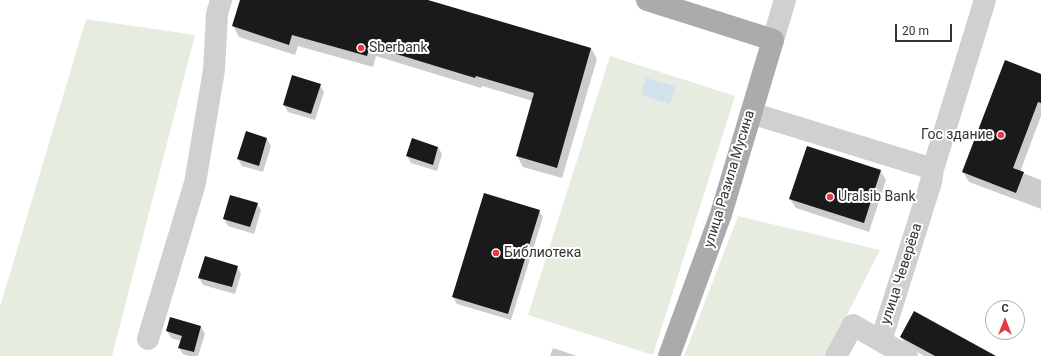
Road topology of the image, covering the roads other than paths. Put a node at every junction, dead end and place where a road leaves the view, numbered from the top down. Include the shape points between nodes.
1 (221, 0) edge
2 (647, 0) edge
3 (785, 0) edge
4 (985, 0) edge
5 (772, 40) junction
6 (751, 113) junction
7 (933, 169) junction
8 (148, 339) dead end
9 (881, 340) junction
10 (669, 356) edge
11 (836, 356) edge
12 (907, 356) edge

1 - 8 street via 217,14 214,70 195,183
2 - 5 main road
3 - 5 street, улица Разила Мусина
4 - 7 street, улица Чеверёва
5 - 6 main road, улица Разила Мусина
6 - 7 street
6 - 10 main road, улица Разила Мусина via 721,214
7 - 9 street, улица Чеверёва
9 - 11 street via 853,325
9 - 12 street

